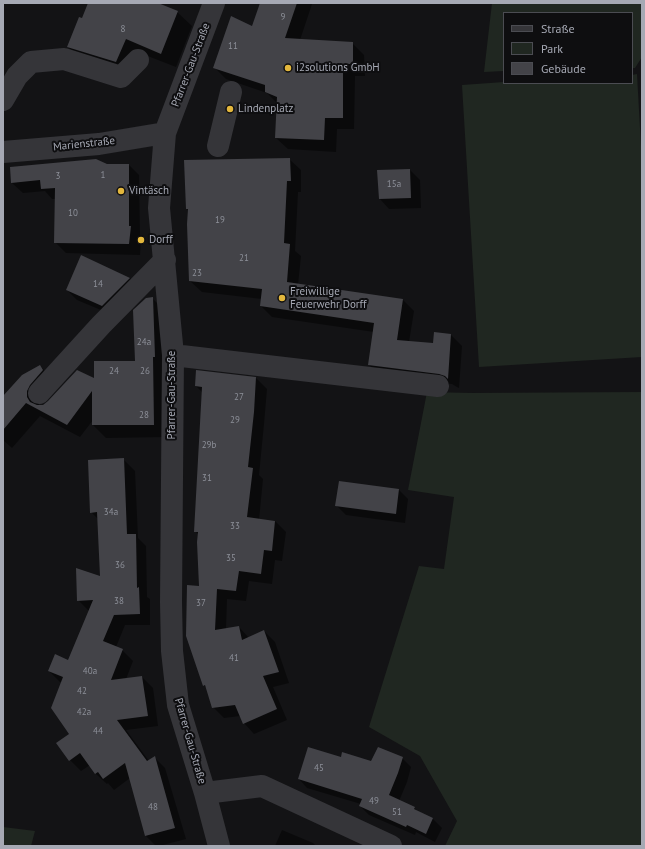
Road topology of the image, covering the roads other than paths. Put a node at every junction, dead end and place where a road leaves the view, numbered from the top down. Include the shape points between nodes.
1 (214, 3) edge
2 (138, 60) dead end
3 (231, 92) dead end
4 (3, 100) edge
5 (165, 133) junction
6 (218, 146) dead end
7 (3, 152) edge
8 (165, 260) junction
9 (173, 354) junction
10 (438, 386) dead end
11 (38, 393) dead end
12 (205, 793) junction
13 (219, 846) edge
14 (391, 846) edge

1 - 5 street, Pfarrer-Gau-Straße
2 - 4 street via 121,77 64,59 31,62 17,76
3 - 6 street
5 - 7 street, Marienstraße via 99,144
5 - 8 street, Pfarrer-Gau-Straße via 159,208
8 - 9 street, Pfarrer-Gau-Straße
8 - 11 street
9 - 10 street
9 - 12 street, Pfarrer-Gau-Straße via 172,651 178,705
12 - 13 street, Pfarrer-Gau-Straße
12 - 14 street, Pfarrer-Gau-Straße via 262,786

